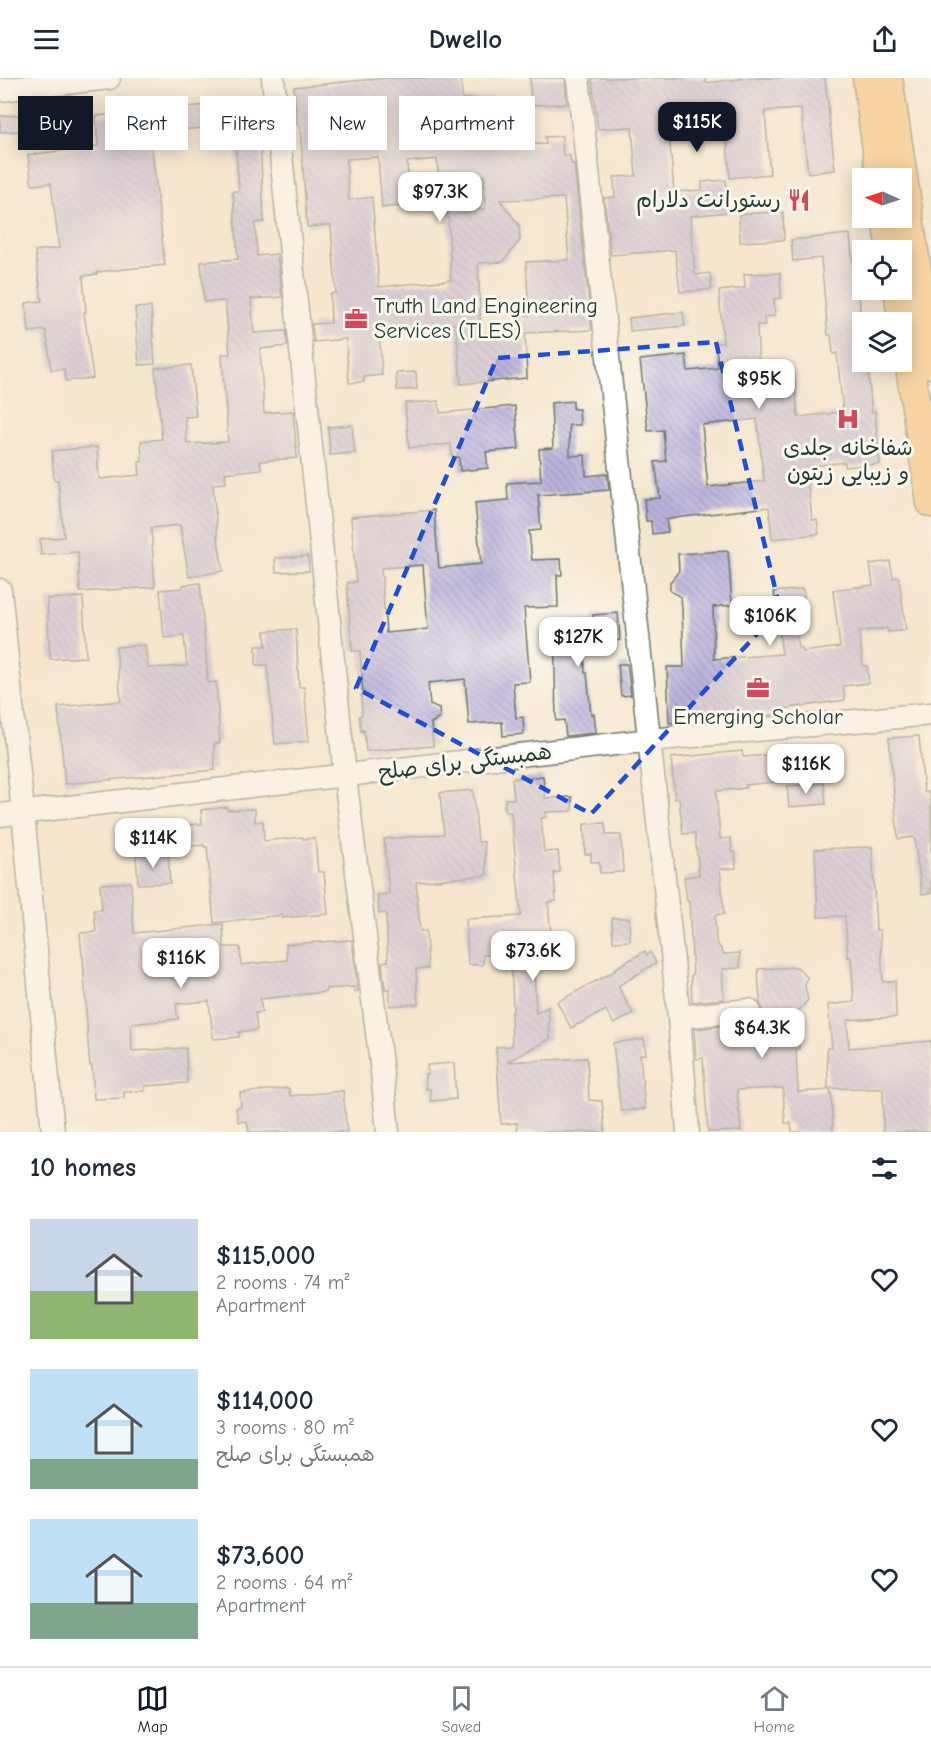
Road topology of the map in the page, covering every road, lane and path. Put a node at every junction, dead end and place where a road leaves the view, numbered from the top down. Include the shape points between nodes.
1 (109, 78) edge
2 (273, 78) edge
3 (578, 78) edge
4 (867, 78) edge
5 (888, 78) edge
6 (0, 90) edge
7 (880, 168) edge
8 (900, 300) edge
9 (931, 364) edge
10 (931, 503) edge
11 (0, 590) edge
12 (931, 714) edge
13 (650, 740) junction
14 (345, 776) junction
15 (23, 812) junction
16 (0, 815) edge
17 (749, 1010) dead end
18 (679, 1017) junction
19 (53, 1132) edge
20 (388, 1132) edge
21 (688, 1132) edge

1 - 6 street
2 - 14 street
3 - 13 street
4 - 7 main road
5 - 9 main road
8 - 10 main road
11 - 15 street
12 - 13 street, همبستگی برای صلح
13 - 14 street, همبستگی برای صلح
13 - 18 street
14 - 15 street, همبستگی برای صلح
14 - 20 street
15 - 16 street, همبستگی برای صلح
15 - 19 street
17 - 18 street
18 - 21 street

